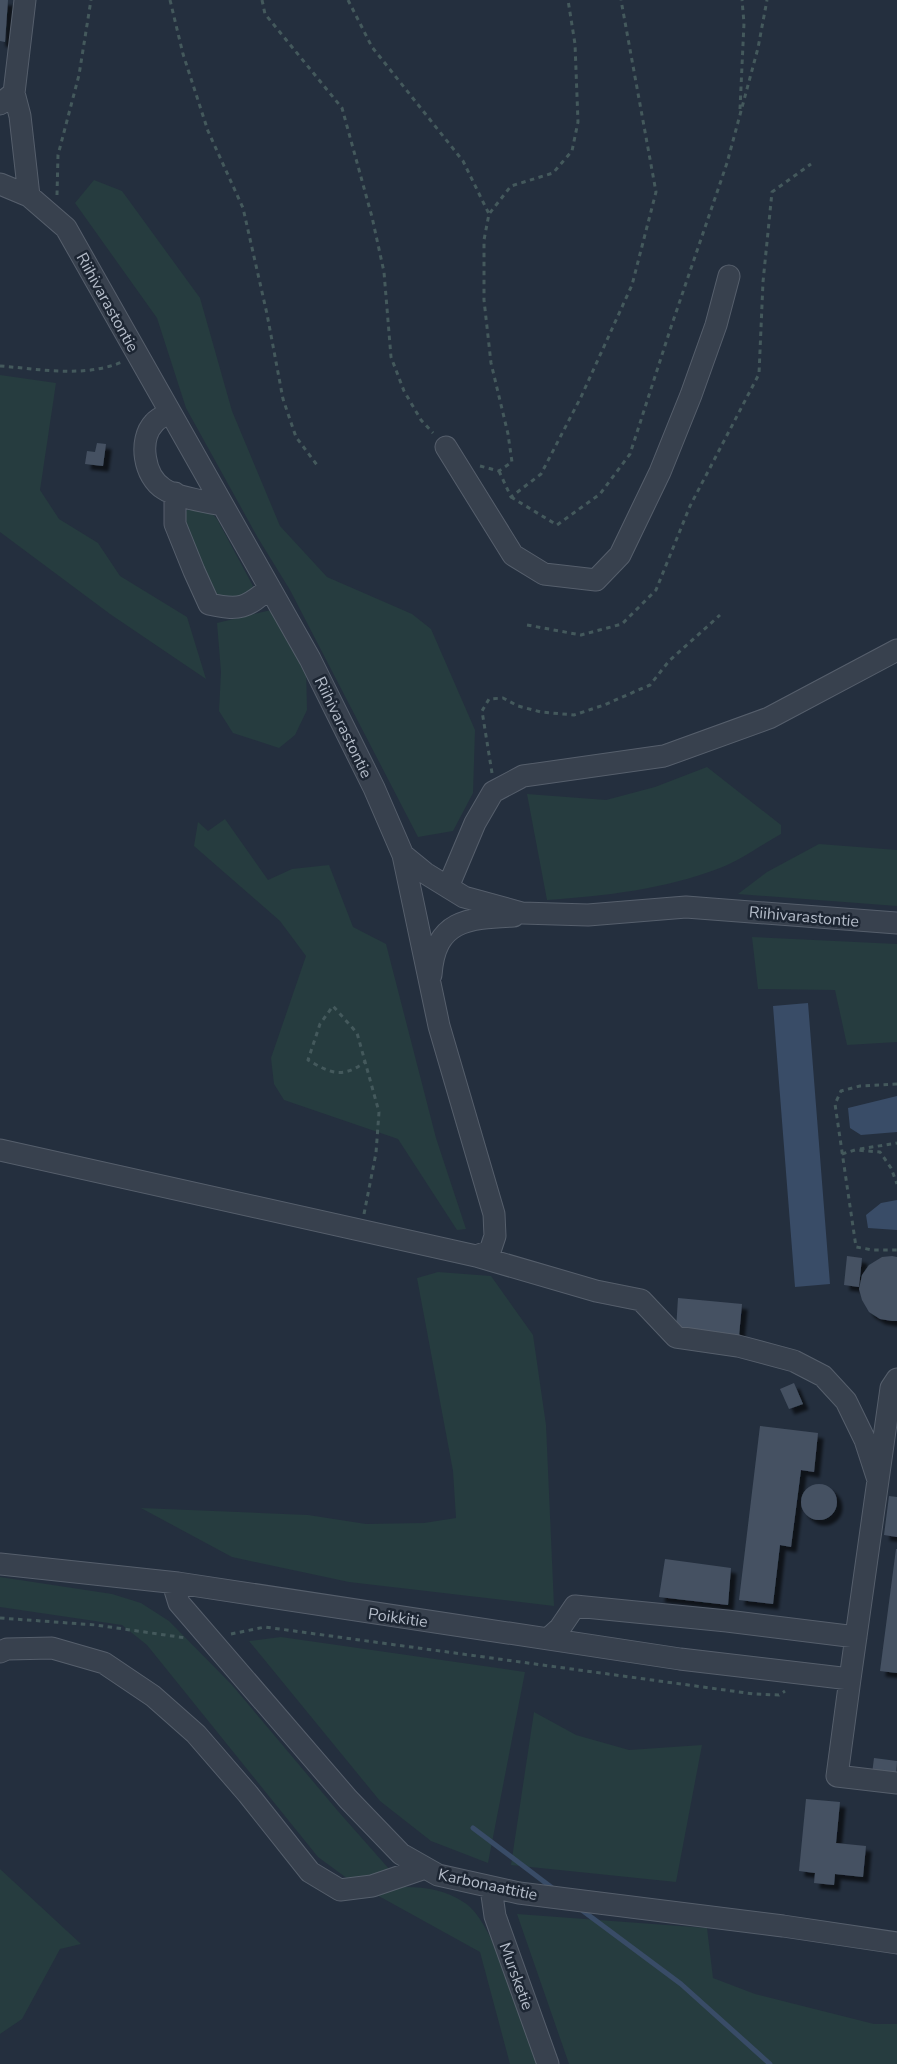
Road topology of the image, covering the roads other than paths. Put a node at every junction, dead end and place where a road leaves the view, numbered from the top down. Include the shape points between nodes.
1 (25, 0) edge
2 (7, 98) edge
3 (0, 184) edge
4 (29, 196) junction
5 (729, 276) dead end
6 (169, 412) junction
7 (446, 447) road end
8 (175, 493) junction
9 (222, 505) junction
10 (270, 588) junction
11 (897, 650) edge
12 (403, 855) junction
13 (448, 887) junction
14 (548, 914) junction
15 (897, 923) edge
16 (430, 985) junction
17 (0, 1150) edge
18 (476, 1256) junction
19 (897, 1379) edge
20 (878, 1480) junction
21 (0, 1564) edge
22 (178, 1583) junction
23 (549, 1638) junction
24 (856, 1638) junction
25 (0, 1652) edge
26 (850, 1679) junction
27 (897, 1783) edge
28 (425, 1868) junction
29 (490, 1887) junction
30 (891, 1940) edge
31 (548, 2064) edge

1 - 2 street
2 - 4 street via 20,116
3 - 4 street, Riihivarastontie
4 - 6 street, Riihivarastontie via 66,228
5 - 7 street via 691,395 660,472 620,555 596,580 544,574 513,555
6 - 8 street via 154,422 145,438 145,462 163,489
6 - 9 street, Riihivarastontie
8 - 9 street
8 - 10 street via 176,524 209,604 240,608
9 - 10 street, Riihivarastontie
10 - 12 street, Riihivarastontie via 310,659
11 - 13 street via 769,718 664,756 523,776 493,792
12 - 13 street, Riihivarastontie
12 - 16 street
13 - 14 street, Riihivarastontie via 464,897 522,913
14 - 15 street, Riihivarastontie via 588,915 686,907
14 - 16 street via 461,922 440,937 432,960
16 - 18 street via 494,1214 495,1236 490,1251
17 - 18 street
18 - 20 street via 641,1300 676,1337 750,1349 794,1361 823,1376 846,1401
19 - 20 street via 891,1388
20 - 24 street
21 - 22 street, Poikkitie
22 - 23 street, Poikkitie
22 - 28 street, Karbonaattitie via 175,1590 179,1603 348,1799 401,1854
23 - 24 street via 575,1606
23 - 26 street, Poikkitie via 680,1659
24 - 26 street
25 - 28 street via 52,1648 104,1663 153,1696 196,1734 310,1872 340,1890 372,1886
26 - 27 street via 837,1776
28 - 29 street, Karbonaattitie via 438,1875
29 - 30 street, Karbonaattitie
29 - 31 street, Mursketie via 495,1916

